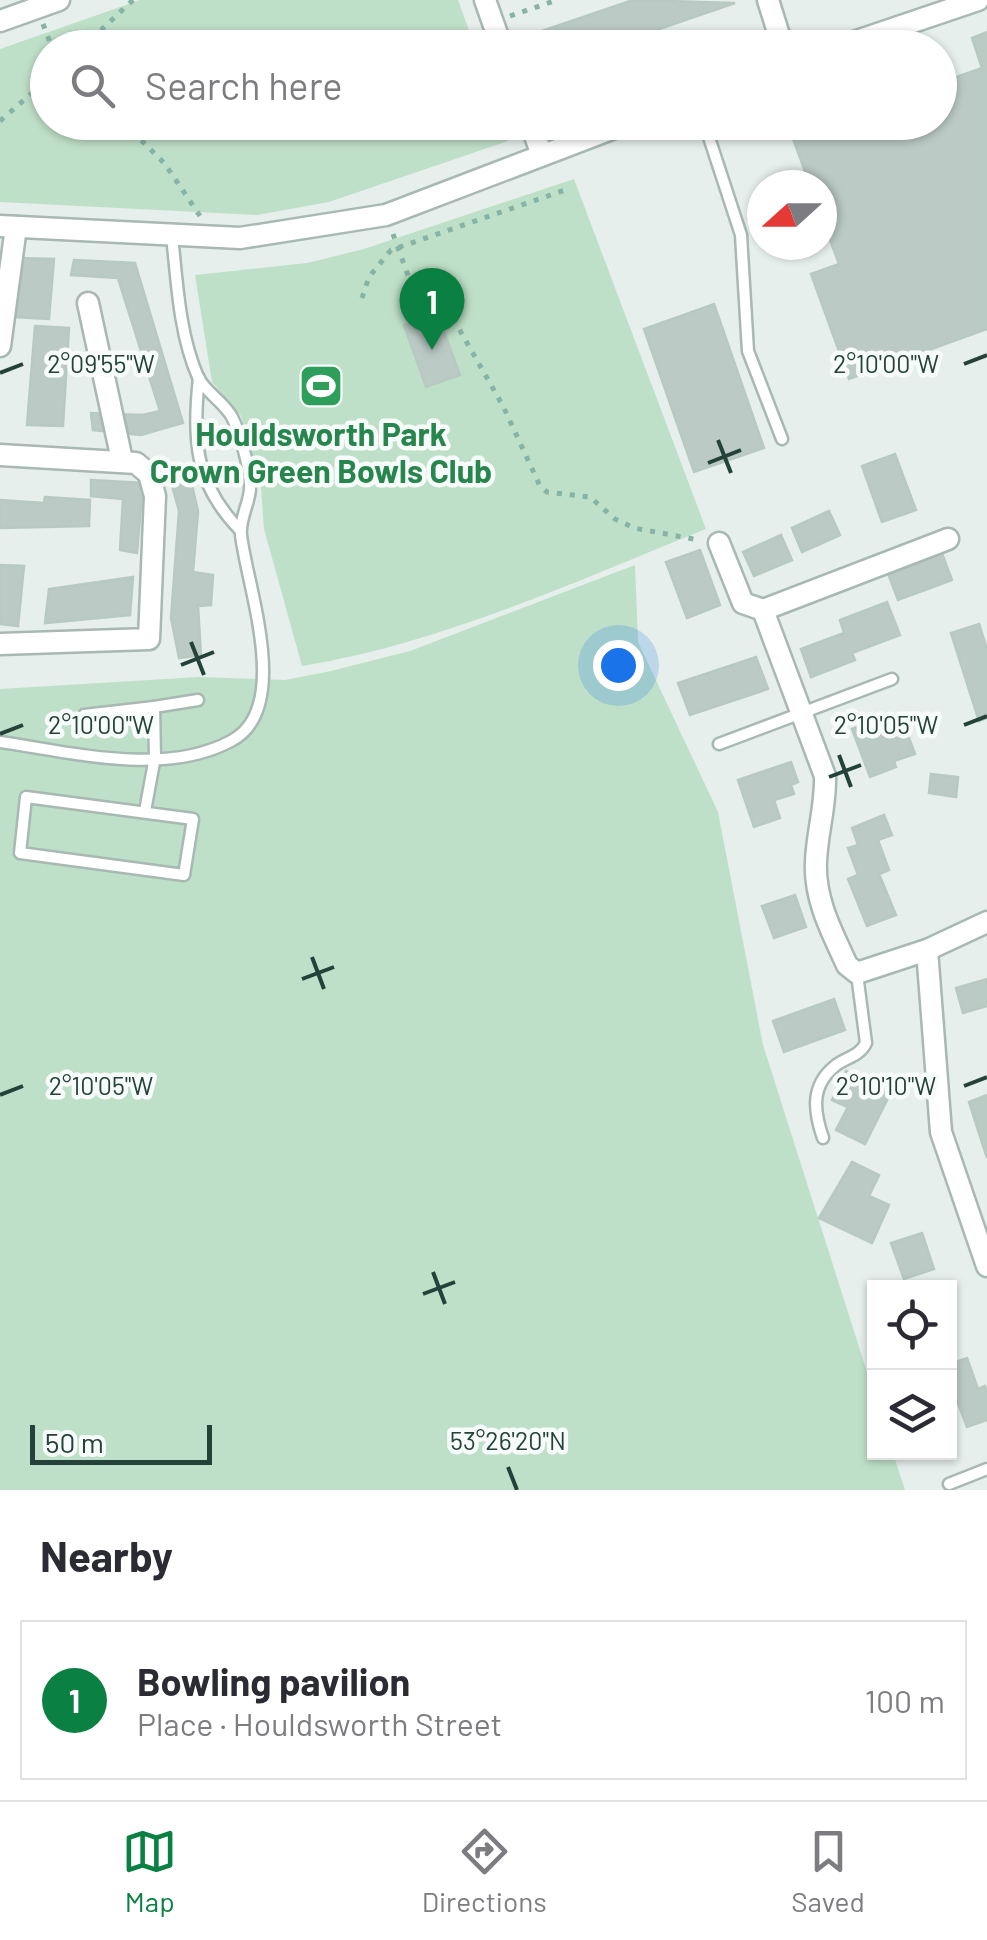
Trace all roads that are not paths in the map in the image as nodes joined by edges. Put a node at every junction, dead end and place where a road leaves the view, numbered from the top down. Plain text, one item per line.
1 (59, 0) edge
2 (485, 0) edge
3 (768, 0) edge
4 (978, 0) edge
5 (0, 21) edge
6 (496, 30) edge
7 (778, 30) edge
8 (889, 30) edge
9 (537, 140) edge
10 (582, 140) edge
11 (710, 140) edge
12 (542, 155) junction
13 (8, 226) edge
14 (172, 236) junction
15 (88, 302) dead end
16 (0, 346) edge
17 (198, 378) junction
18 (782, 438) dead end
19 (0, 455) edge
20 (122, 460) junction
21 (240, 530) junction
22 (948, 539) dead end
23 (719, 543) road end
24 (763, 610) junction
25 (0, 644) edge
26 (892, 679) dead end
27 (198, 700) dead end
28 (154, 707) junction
29 (803, 712) junction
30 (84, 715) dead end
31 (0, 742) edge
32 (719, 744) dead end
33 (155, 757) junction
34 (145, 811) junction
35 (987, 922) edge
36 (927, 950) junction
37 (857, 973) junction
38 (823, 1138) dead end
39 (987, 1266) edge
40 (987, 1469) edge
41 (950, 1484) dead end

1 - 5 street
2 - 6 street
3 - 7 street
4 - 8 street
9 - 12 street
10 - 12 street
11 - 18 lane
12 - 14 street
13 - 14 street
13 - 16 street
14 - 17 lane
15 - 20 street
17 - 21 lane
17 - 21 lane
19 - 20 street
20 - 25 street
21 - 33 lane
22 - 24 street
23 - 24 street
24 - 29 street
26 - 29 lane
27 - 28 lane
28 - 30 lane
28 - 33 lane
29 - 32 lane
29 - 37 street
31 - 33 lane
33 - 34 lane
34 - 34 lane
35 - 36 street
36 - 37 street
36 - 39 street
37 - 38 lane
40 - 41 lane

